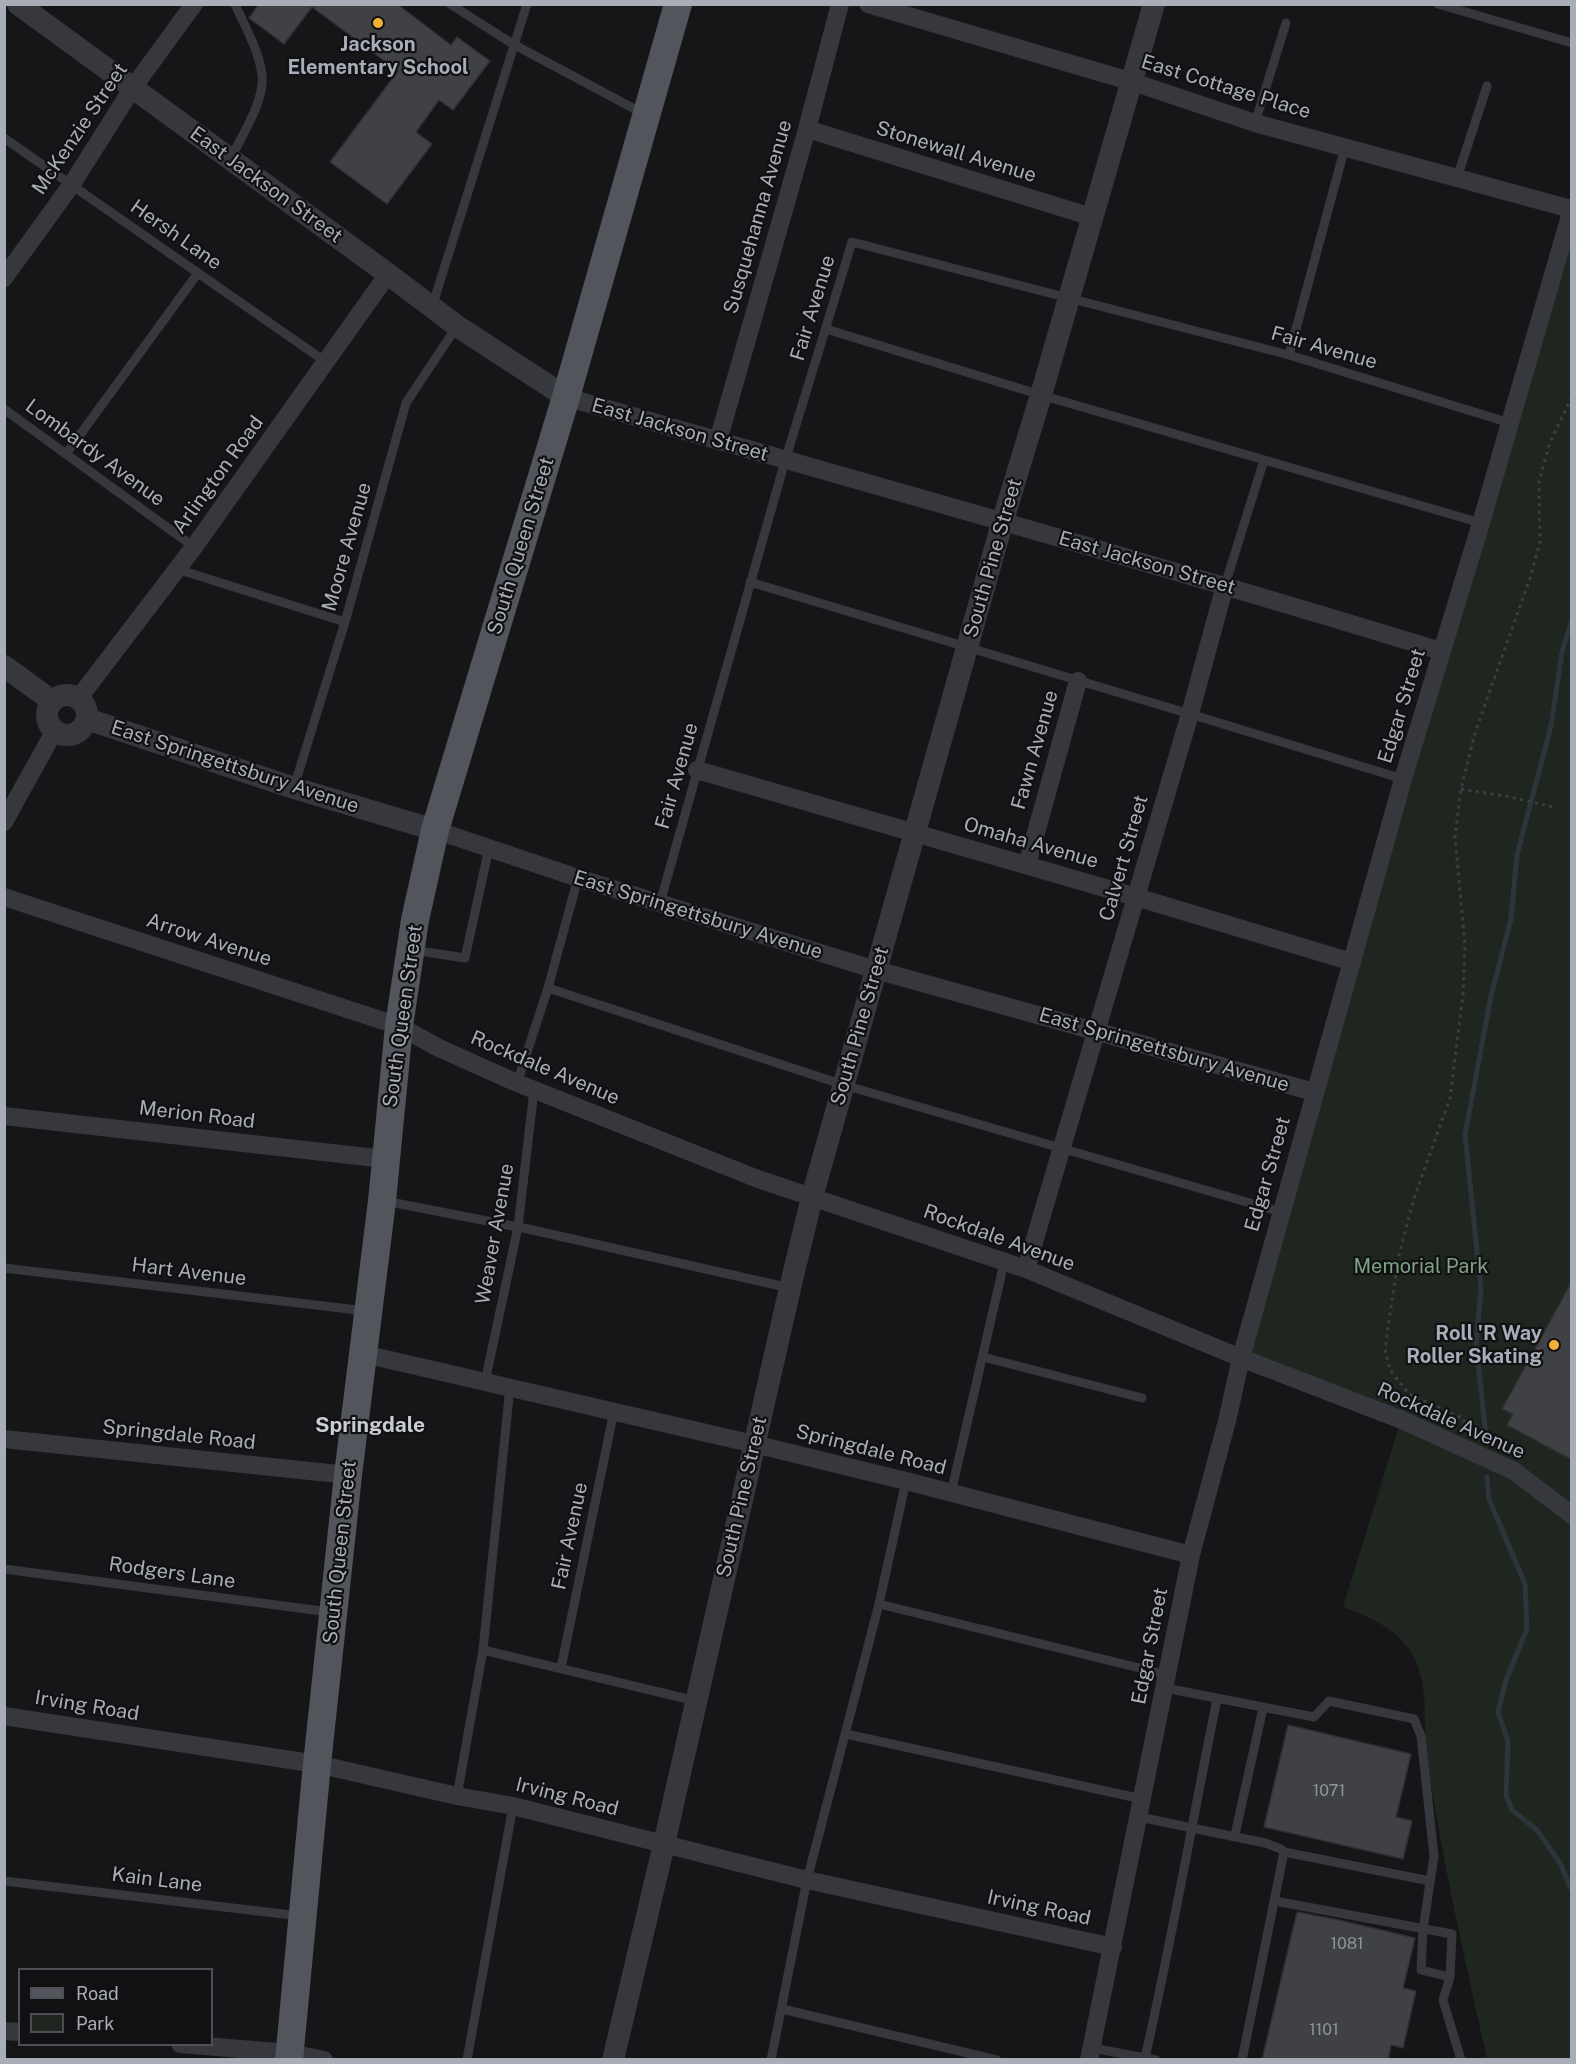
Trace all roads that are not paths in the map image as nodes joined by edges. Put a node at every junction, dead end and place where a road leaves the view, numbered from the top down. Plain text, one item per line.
1 (18, 4) edge
2 (194, 4) edge
3 (235, 4) edge
4 (450, 4) edge
5 (527, 4) edge
6 (678, 4) edge
7 (840, 4) edge
8 (868, 4) edge
9 (1154, 4) edge
10 (1438, 4) edge
11 (914, 11) edge
12 (1286, 23) dead end
13 (1572, 43) edge
14 (513, 44) junction
15 (1132, 82) junction
16 (1487, 86) dead end
17 (132, 89) junction
18 (646, 115) junction
19 (1256, 123) junction
20 (807, 129) junction
21 (4, 138) edge
22 (1345, 147) junction
23 (230, 160) junction
24 (1457, 178) junction
25 (72, 184) junction
26 (1571, 209) edge
27 (1092, 218) junction
28 (198, 273) junction
29 (388, 274) junction
30 (4, 278) edge
31 (1069, 299) junction
32 (432, 307) junction
33 (457, 326) junction
34 (826, 329) junction
35 (1289, 355) junction
36 (326, 363) junction
37 (1041, 395) junction
38 (566, 397) junction
39 (4, 409) edge
40 (1510, 423) junction
41 (718, 441) junction
42 (66, 454) junction
43 (1264, 460) junction
44 (785, 461) junction
45 (1003, 520) junction
46 (1481, 523) junction
47 (194, 546) junction
48 (177, 569) junction
49 (750, 582) junction
50 (1225, 585) junction
51 (345, 622) junction
52 (967, 648) junction
53 (1442, 651) junction
54 (4, 666) edge
55 (1078, 681) junction
56 (52, 701) junction
57 (83, 709) junction
58 (1190, 714) junction
59 (55, 730) junction
60 (697, 770) junction
61 (1403, 779) junction
62 (294, 788) junction
63 (4, 822) edge
64 (435, 830) junction
65 (915, 833) junction
66 (489, 848) junction
67 (1027, 865) junction
68 (578, 878) junction
69 (4, 897) edge
70 (1136, 897) junction
71 (660, 903) junction
72 (410, 950) junction
73 (1352, 962) junction
74 (876, 970) junction
75 (548, 988) junction
76 (399, 1026) junction
77 (1097, 1031) junction
78 (517, 1083) junction
79 (843, 1085) junction
80 (534, 1090) junction
81 (1314, 1092) junction
82 (4, 1116) edge
83 (1062, 1148) junction
84 (385, 1160) junction
85 (812, 1197) junction
86 (382, 1201) junction
87 (1281, 1212) junction
88 (518, 1227) junction
89 (1004, 1263) junction
90 (4, 1268) edge
91 (1026, 1269) junction
92 (790, 1288) junction
93 (369, 1311) junction
94 (364, 1354) junction
95 (983, 1357) junction
96 (1241, 1358) junction
97 (485, 1382) junction
98 (510, 1387) junction
99 (1142, 1398) dead end
100 (615, 1411) junction
101 (4, 1439) edge
102 (754, 1444) junction
103 (348, 1475) junction
104 (906, 1481) junction
105 (951, 1493) junction
106 (1572, 1515) edge
107 (1191, 1555) junction
108 (4, 1569) edge
109 (879, 1604) junction
110 (334, 1612) junction
111 (483, 1650) junction
112 (561, 1668) junction
113 (1166, 1682) junction
114 (1217, 1699) junction
115 (696, 1701) junction
116 (1263, 1708) junction
117 (4, 1716) edge
118 (846, 1734) junction
119 (317, 1764) junction
120 (458, 1796) junction
121 (513, 1806) junction
122 (1141, 1808) junction
123 (1191, 1828) junction
124 (1235, 1835) junction
125 (664, 1844) junction
126 (1284, 1852) junction
127 (807, 1880) junction
128 (4, 1881) edge
129 (1430, 1881) junction
130 (1275, 1901) junction
131 (304, 1916) junction
132 (1423, 1929) junction
133 (1113, 1947) junction
134 (1450, 1977) junction
135 (782, 2009) junction
136 (198, 2046) edge
137 (1091, 2054) edge
138 (290, 2056) edge
139 (1145, 2058) junction
140 (324, 2060) edge
141 (467, 2060) edge
142 (612, 2060) edge
143 (771, 2060) edge
144 (998, 2060) edge
145 (1156, 2060) edge
146 (1242, 2060) edge
147 (1461, 2060) edge

1 - 17 street, East Jackson Street
2 - 17 street, McKenzie Street
3 - 23 lane
4 - 14 lane
5 - 14 lane
6 - 18 main road, South Queen Street
7 - 20 street, Susquehanna Avenue
8 - 11 street, East Cottage Place
9 - 15 street, South Pine Street
10 - 13 lane
11 - 15 street, East Cottage Place
12 - 19 lane
14 - 18 lane
14 - 32 lane
15 - 19 street, East Cottage Place
15 - 27 street, South Pine Street
16 - 24 lane
17 - 23 street, East Jackson Street
17 - 25 street, McKenzie Street
18 - 38 main road, South Queen Street
19 - 22 street, East Cottage Place
20 - 27 street, Stonewall Avenue
20 - 41 street, Susquehanna Avenue
21 - 25 lane, Hersh Lane
22 - 24 street, East Cottage Place
22 - 35 lane
23 - 29 street, East Jackson Street
24 - 26 street, East Cottage Place
25 - 28 lane, Hersh Lane
25 - 30 street, McKenzie Street
26 - 40 street, Edgar Street
27 - 31 street, South Pine Street
28 - 36 lane, Hersh Lane
28 - 42 lane
29 - 32 street, East Jackson Street
29 - 36 street, Arlington Road
31 - 34 lane, Fair Avenue
31 - 35 lane, Fair Avenue
31 - 37 street, South Pine Street
32 - 33 street, East Jackson Street
33 - 38 street, East Jackson Street
33 - 51 lane, Moore Avenue
34 - 37 lane
34 - 44 lane, Fair Avenue
35 - 40 lane, Fair Avenue
36 - 47 street, Arlington Road
37 - 43 lane
37 - 45 street, South Pine Street
38 - 41 street, East Jackson Street
38 - 64 main road, South Queen Street
39 - 42 lane, Lombardy Avenue
40 - 46 street, Edgar Street
41 - 44 street, East Jackson Street
42 - 47 lane, Lombardy Avenue
43 - 46 lane
43 - 50 lane, Calvert Street
44 - 45 street, East Jackson Street
44 - 49 lane, Fair Avenue
45 - 50 street, East Jackson Street
45 - 52 street, South Pine Street
46 - 53 street, Edgar Street
47 - 48 street, Arlington Road
48 - 51 lane
48 - 57 street, Arlington Road
49 - 52 lane
49 - 60 lane, Fair Avenue
50 - 53 street, East Jackson Street
50 - 58 street, Calvert Street
51 - 62 lane, Moore Avenue
52 - 55 lane
52 - 65 street, South Pine Street
53 - 61 street, Edgar Street
54 - 56 street
55 - 58 lane
55 - 67 street, Fawn Avenue
56 - 57 street, East Springettsbury Avenue
56 - 59 street
57 - 59 street, East Springettsbury Avenue
57 - 62 street, East Springettsbury Avenue
58 - 61 lane
58 - 70 street, Calvert Street
59 - 63 street
60 - 65 street, Omaha Avenue
60 - 71 lane, Fair Avenue
61 - 73 street, Edgar Street
62 - 64 street, East Springettsbury Avenue
64 - 66 street, East Springettsbury Avenue
64 - 72 main road, South Queen Street
65 - 67 street, Omaha Avenue
65 - 74 street, South Pine Street
66 - 68 street, East Springettsbury Avenue
66 - 72 lane
67 - 70 street, Omaha Avenue
68 - 71 street, East Springettsbury Avenue
68 - 75 lane
69 - 76 street, Arrow Avenue
70 - 73 street, Omaha Avenue
70 - 77 street, Calvert Street
71 - 74 street, East Springettsbury Avenue
72 - 76 main road, South Queen Street
73 - 81 street, Edgar Street
74 - 77 street, East Springettsbury Avenue
74 - 79 street, South Pine Street
75 - 78 lane
75 - 79 lane
76 - 78 street, Rockdale Avenue
76 - 84 main road, South Queen Street
77 - 81 street, East Springettsbury Avenue
77 - 83 street, Calvert Street
78 - 80 street, Rockdale Avenue
79 - 83 lane
79 - 85 street, South Pine Street
80 - 85 street, Rockdale Avenue
80 - 88 lane, Weaver Avenue
81 - 87 street, Edgar Street
82 - 84 street, Merion Road
83 - 87 lane
83 - 91 street, Calvert Street
84 - 86 main road, South Queen Street
85 - 89 street, Rockdale Avenue
85 - 92 street, South Pine Street
86 - 88 lane
86 - 93 main road, South Queen Street
87 - 96 street, Edgar Street
88 - 92 lane
88 - 97 lane, Weaver Avenue
89 - 91 street, Rockdale Avenue
89 - 95 lane
90 - 93 lane, Hart Avenue
91 - 96 street, Rockdale Avenue
92 - 102 street, South Pine Street
93 - 94 main road, South Queen Street
94 - 97 street, Springdale Road
94 - 103 main road, South Queen Street
95 - 99 lane
95 - 105 lane
96 - 106 street, Rockdale Avenue
96 - 107 street, Edgar Street
97 - 98 street, Springdale Road
98 - 100 street, Springdale Road
98 - 111 lane
100 - 102 street, Springdale Road
100 - 112 lane, Fair Avenue
101 - 103 street, Springdale Road
102 - 104 street, Springdale Road
102 - 115 street, South Pine Street
103 - 110 main road, South Queen Street
104 - 105 street, Springdale Road
104 - 109 lane
105 - 107 street, Springdale Road
107 - 113 street, Edgar Street
108 - 110 lane, Rodgers Lane
109 - 113 lane
109 - 118 lane
110 - 119 main road, South Queen Street
111 - 112 lane
111 - 120 lane
112 - 115 lane
113 - 114 lane
113 - 122 street, Edgar Street
114 - 116 lane
114 - 123 lane
115 - 125 street, South Pine Street
116 - 124 lane
116 - 129 lane
117 - 119 street, Irving Road
118 - 122 lane
118 - 127 lane
119 - 120 street, Irving Road
119 - 131 main road, South Queen Street
120 - 121 street, Irving Road
121 - 125 street, Irving Road
121 - 141 lane
122 - 123 lane
122 - 133 street, Edgar Street
123 - 124 lane
123 - 139 lane
124 - 126 lane
125 - 127 street, Irving Road
125 - 142 street, South Pine Street
126 - 129 lane
126 - 130 lane
127 - 133 street, Irving Road
127 - 135 lane
128 - 131 lane, Kain Lane
129 - 132 lane
130 - 132 lane
130 - 146 lane
131 - 138 main road, South Queen Street
132 - 134 lane
132 - 134 lane
133 - 137 street, Edgar Street
134 - 147 lane
135 - 143 lane
135 - 144 lane
136 - 138 street
137 - 139 lane
138 - 140 street
139 - 145 lane

